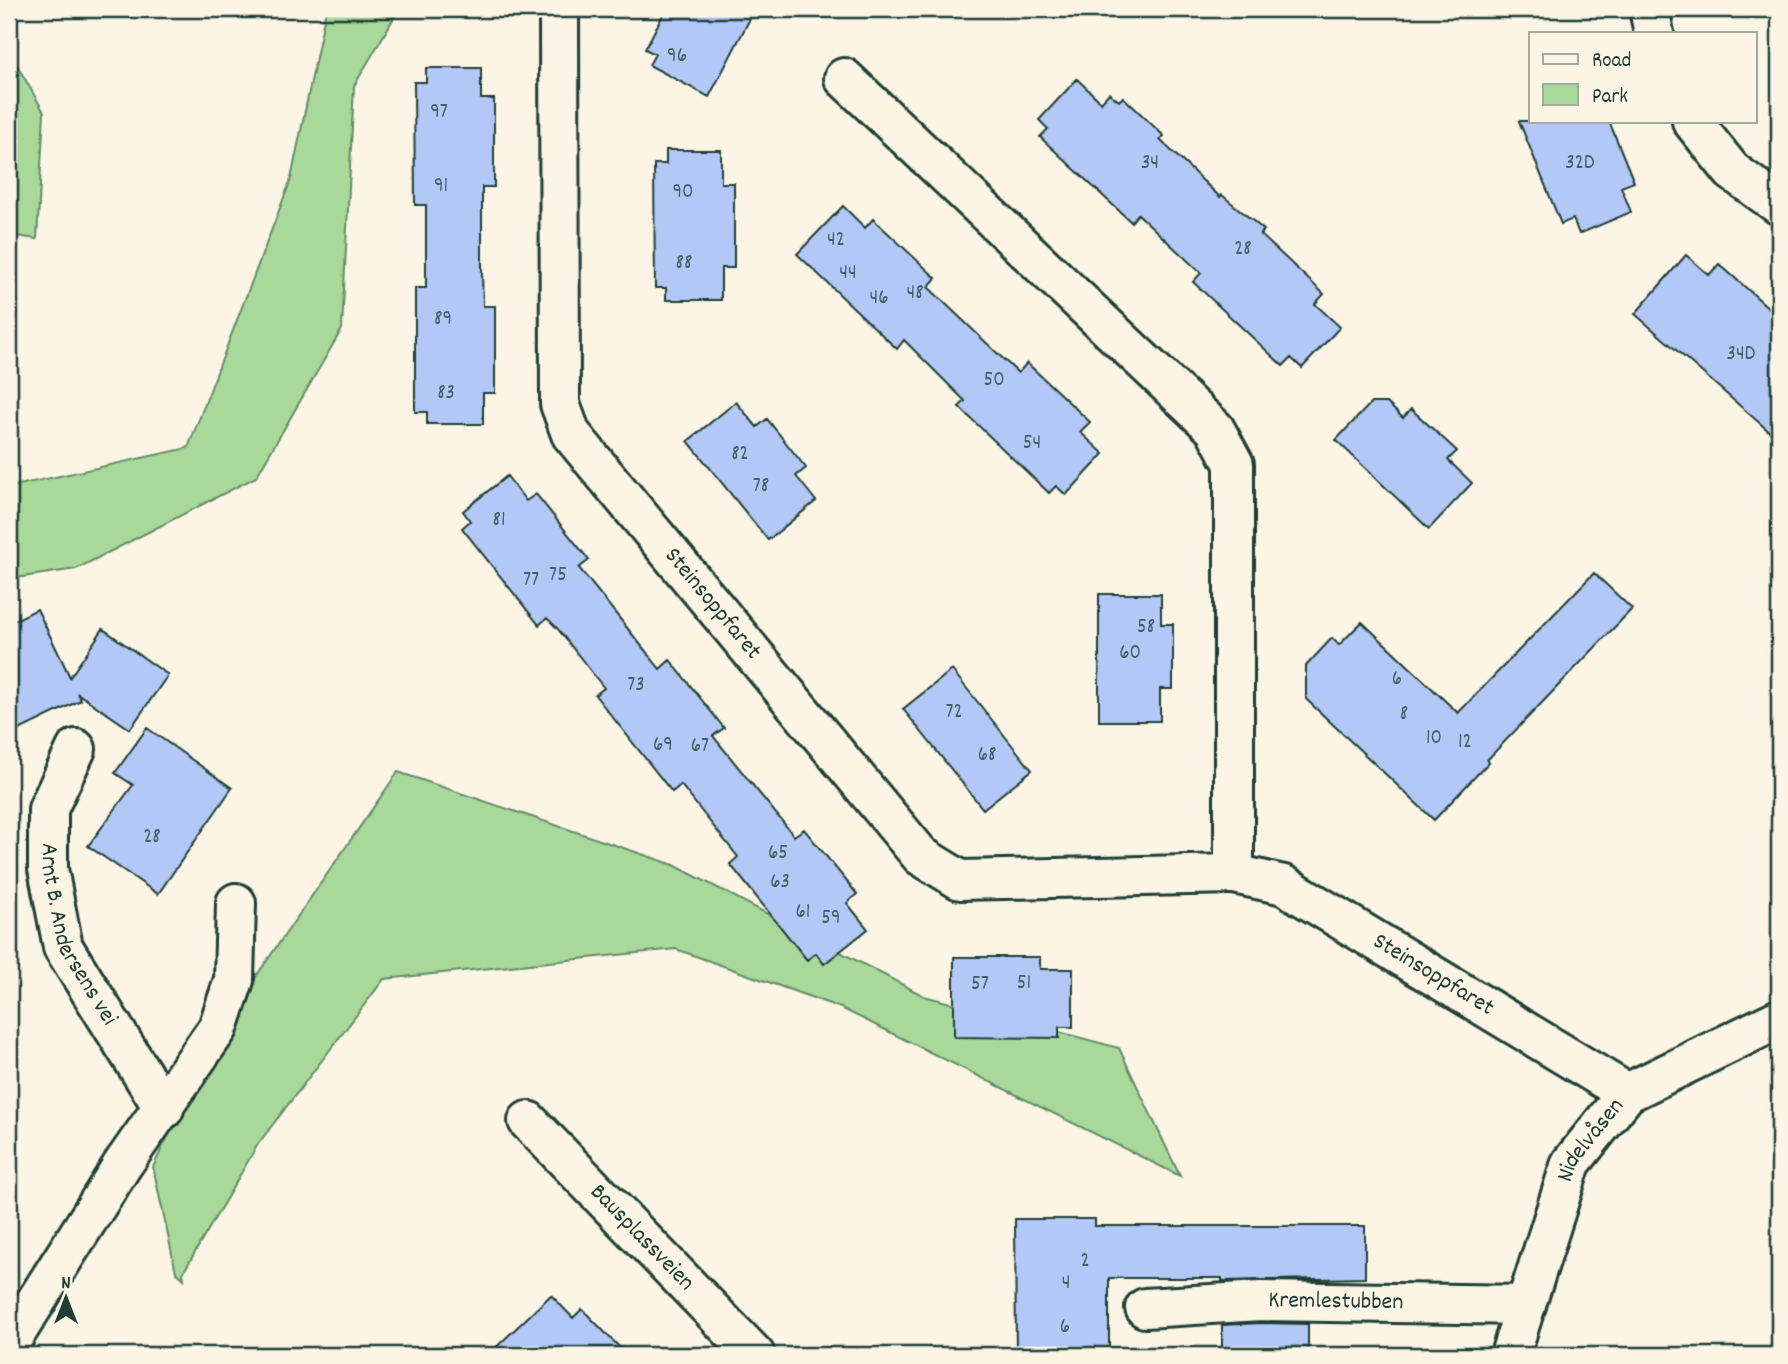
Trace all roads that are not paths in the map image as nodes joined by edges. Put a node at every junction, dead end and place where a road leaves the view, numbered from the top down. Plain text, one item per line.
1 (559, 9) edge
2 (1649, 9) edge
3 (1654, 32) edge
4 (844, 78) dead end
5 (1693, 122) edge
6 (1779, 205) edge
7 (76, 748) dead end
8 (1234, 874) junction
9 (236, 903) dead end
10 (1779, 1019) edge
11 (1627, 1093) junction
12 (164, 1109) junction
13 (528, 1121) dead end
14 (1526, 1305) junction
15 (1145, 1308) dead end
16 (9, 1344) edge
17 (755, 1355) edge
18 (1510, 1355) edge

1 - 8 street, Steinsoppfaret
2 - 3 street
4 - 8 street
5 - 6 street
7 - 12 street, Arnt B. Andersens vei
8 - 11 street, Steinsoppfaret
9 - 12 street
10 - 11 street, Nidelvåsen
11 - 14 street, Nidelvåsen
12 - 16 street
13 - 17 street, Bausplassveien
14 - 15 street, Kremlestubben
14 - 18 street, Nidelvåsen

